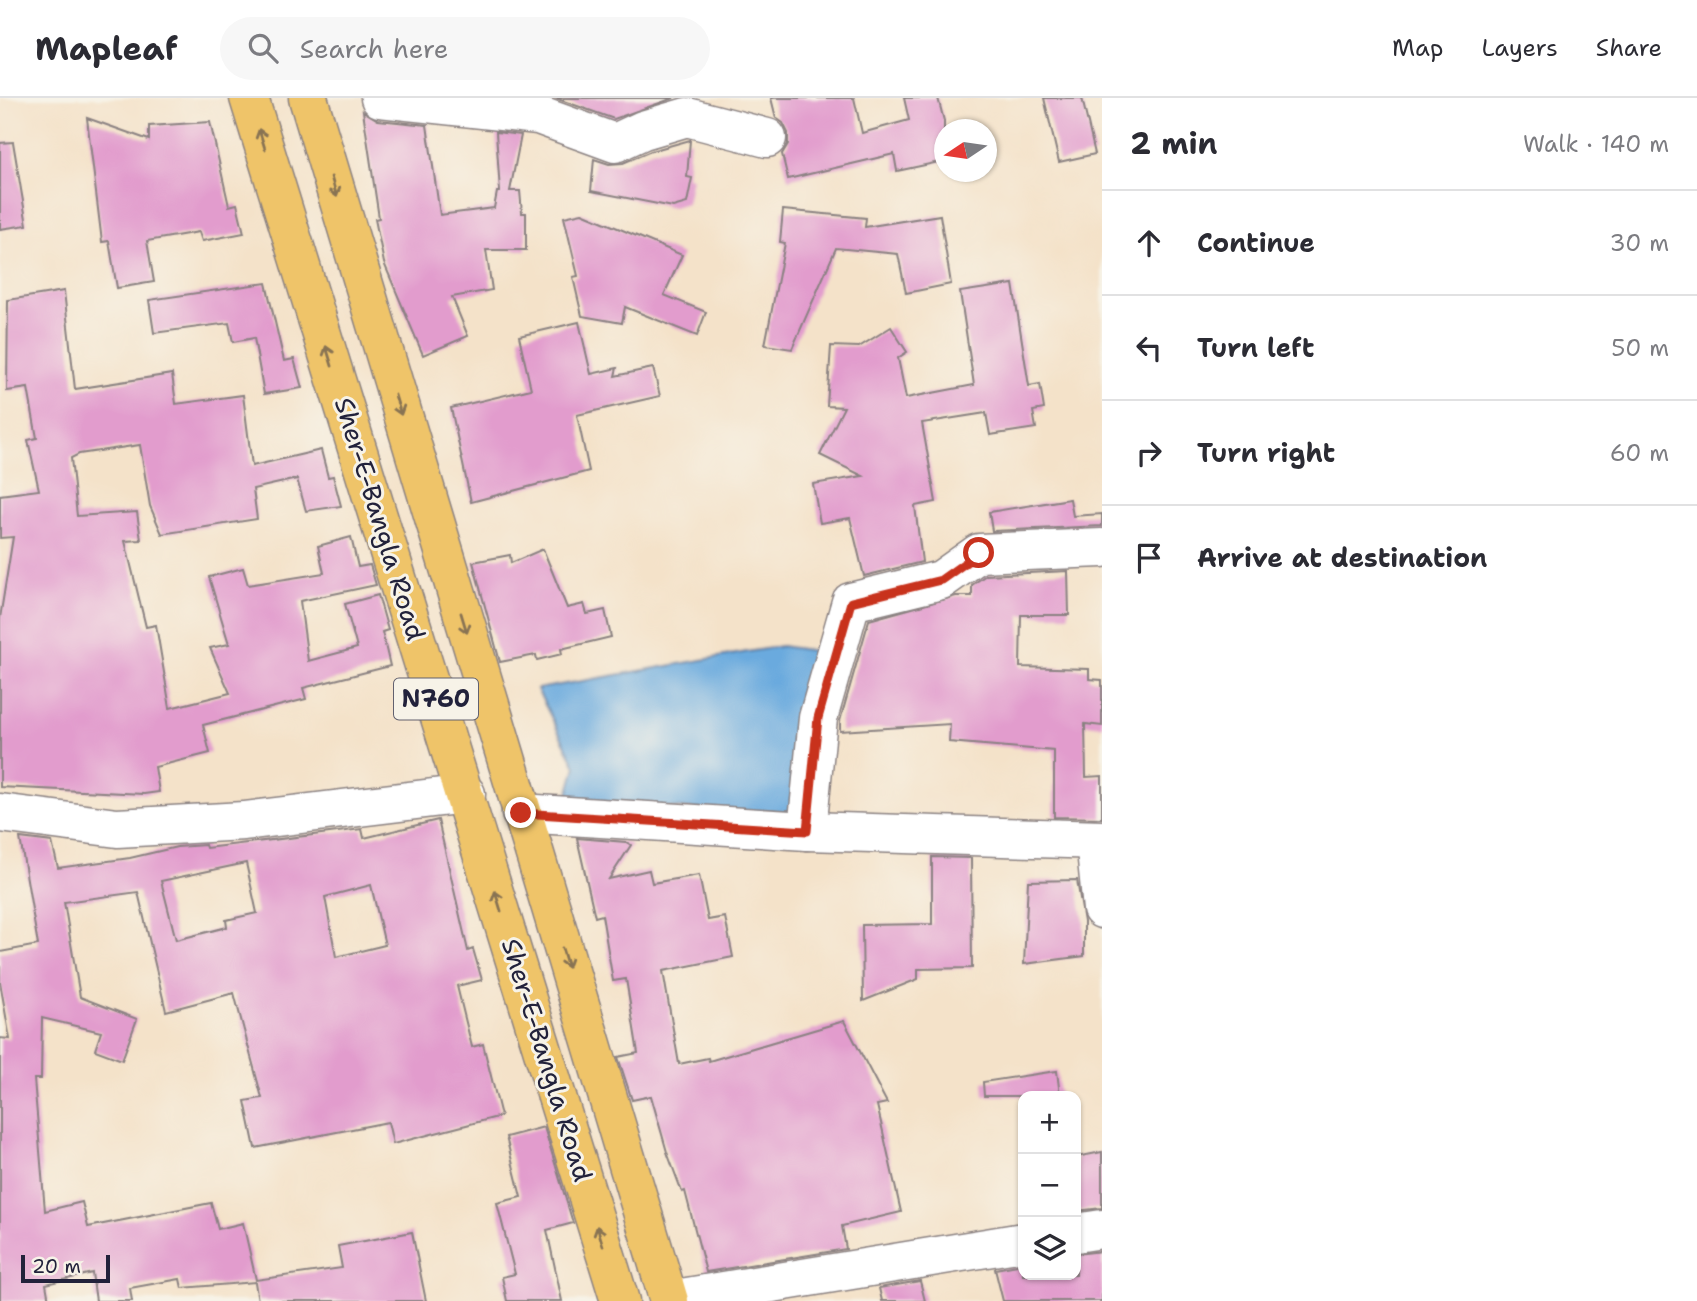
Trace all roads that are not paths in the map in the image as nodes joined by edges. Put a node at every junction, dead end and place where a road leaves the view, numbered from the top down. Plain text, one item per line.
1 (249, 98) edge
2 (308, 98) edge
3 (380, 98) edge
4 (767, 138) dead end
5 (1102, 548) edge
6 (466, 794) junction
7 (0, 813) edge
8 (521, 813) junction
9 (807, 831) junction
10 (1098, 840) edge
11 (1102, 909) edge
12 (1102, 1229) edge
13 (1081, 1232) edge
14 (1018, 1243) edge
15 (620, 1301) edge
16 (669, 1301) edge

6 -> 1 highway, Sher-E-Bangla Road / N760
2 -> 8 highway, Sher-E-Bangla Road / N760
3 - 4 street
5 - 9 street
6 - 7 street
15 -> 6 highway, Sher-E-Bangla Road / N760
8 - 9 street
8 -> 16 highway, Sher-E-Bangla Road / N760
9 - 10 street
10 - 11 street
12 - 13 street
14 - 16 street

